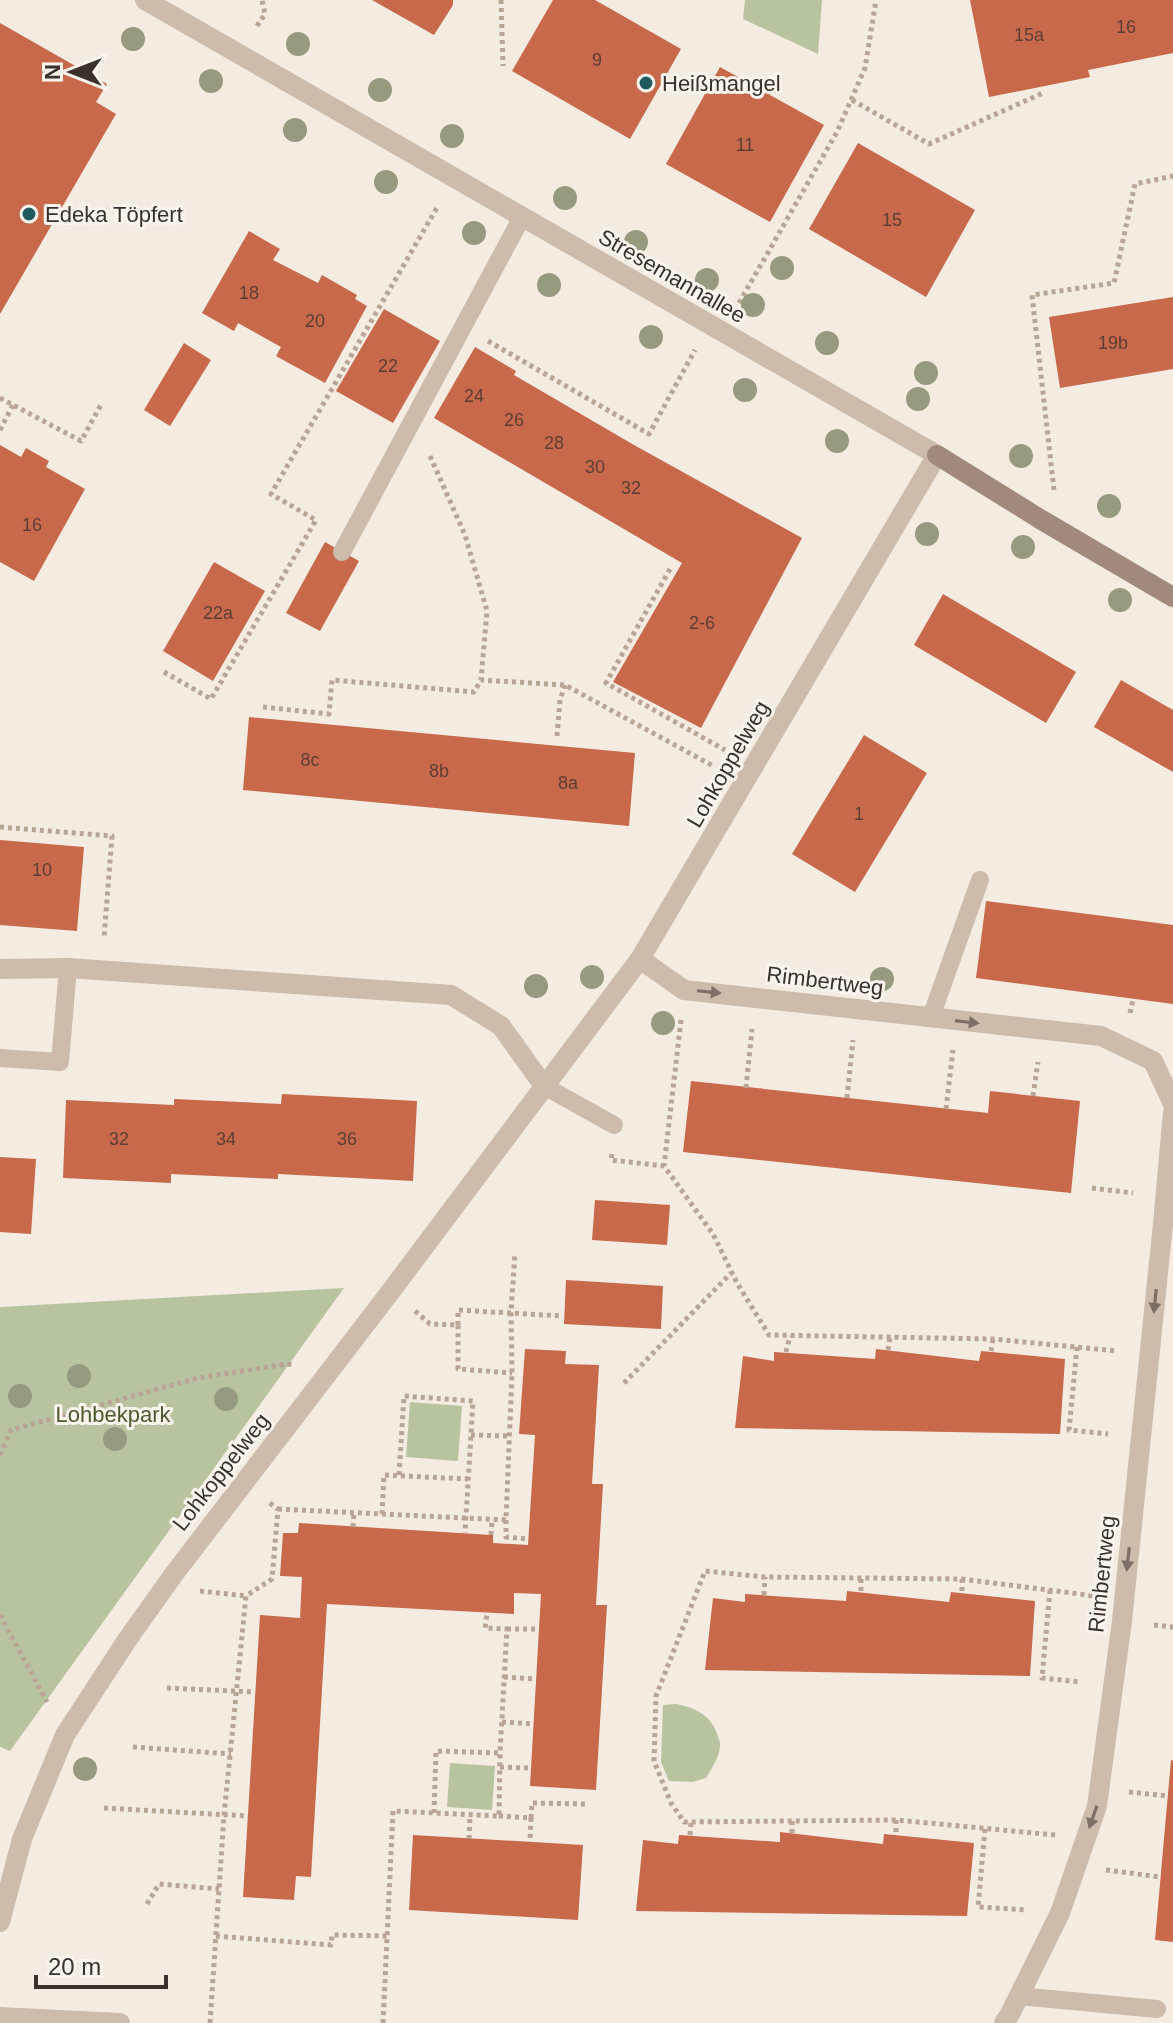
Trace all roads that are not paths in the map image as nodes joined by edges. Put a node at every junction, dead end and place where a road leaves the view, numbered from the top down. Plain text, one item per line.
1 (145, 0) edge
2 (522, 217) junction
3 (937, 455) junction
4 (342, 552) dead end
5 (1173, 597) edge
6 (980, 880) dead end
7 (640, 959) junction
8 (68, 968) junction
9 (0, 969) edge
10 (931, 1017) junction
11 (0, 1058) edge
12 (544, 1086) junction
13 (1173, 1104) edge
14 (1173, 1112) edge
15 (614, 1125) dead end
16 (1171, 1158) edge
17 (0, 1922) edge
18 (1019, 1996) junction
19 (1157, 2009) dead end
20 (0, 2017) edge
21 (120, 2023) edge
22 (1004, 2023) edge

1 - 2 street, Stresemannallee
2 - 3 street, Stresemannallee
2 - 4 lane
3 - 5 street, Stresemannallee
3 - 7 street, Lohkoppelweg
6 - 10 lane
7 -> 10 street, Rimbertweg
7 - 12 street, Lohkoppelweg
8 - 9 street
8 - 11 lane
8 - 12 street
10 -> 13 street, Rimbertweg
12 - 15 lane
12 - 17 street, Lohkoppelweg
14 - 16 street, Rimbertweg
16 -> 18 street, Rimbertweg
18 - 19 lane
18 - 22 street, Rimbertweg
20 - 21 street

